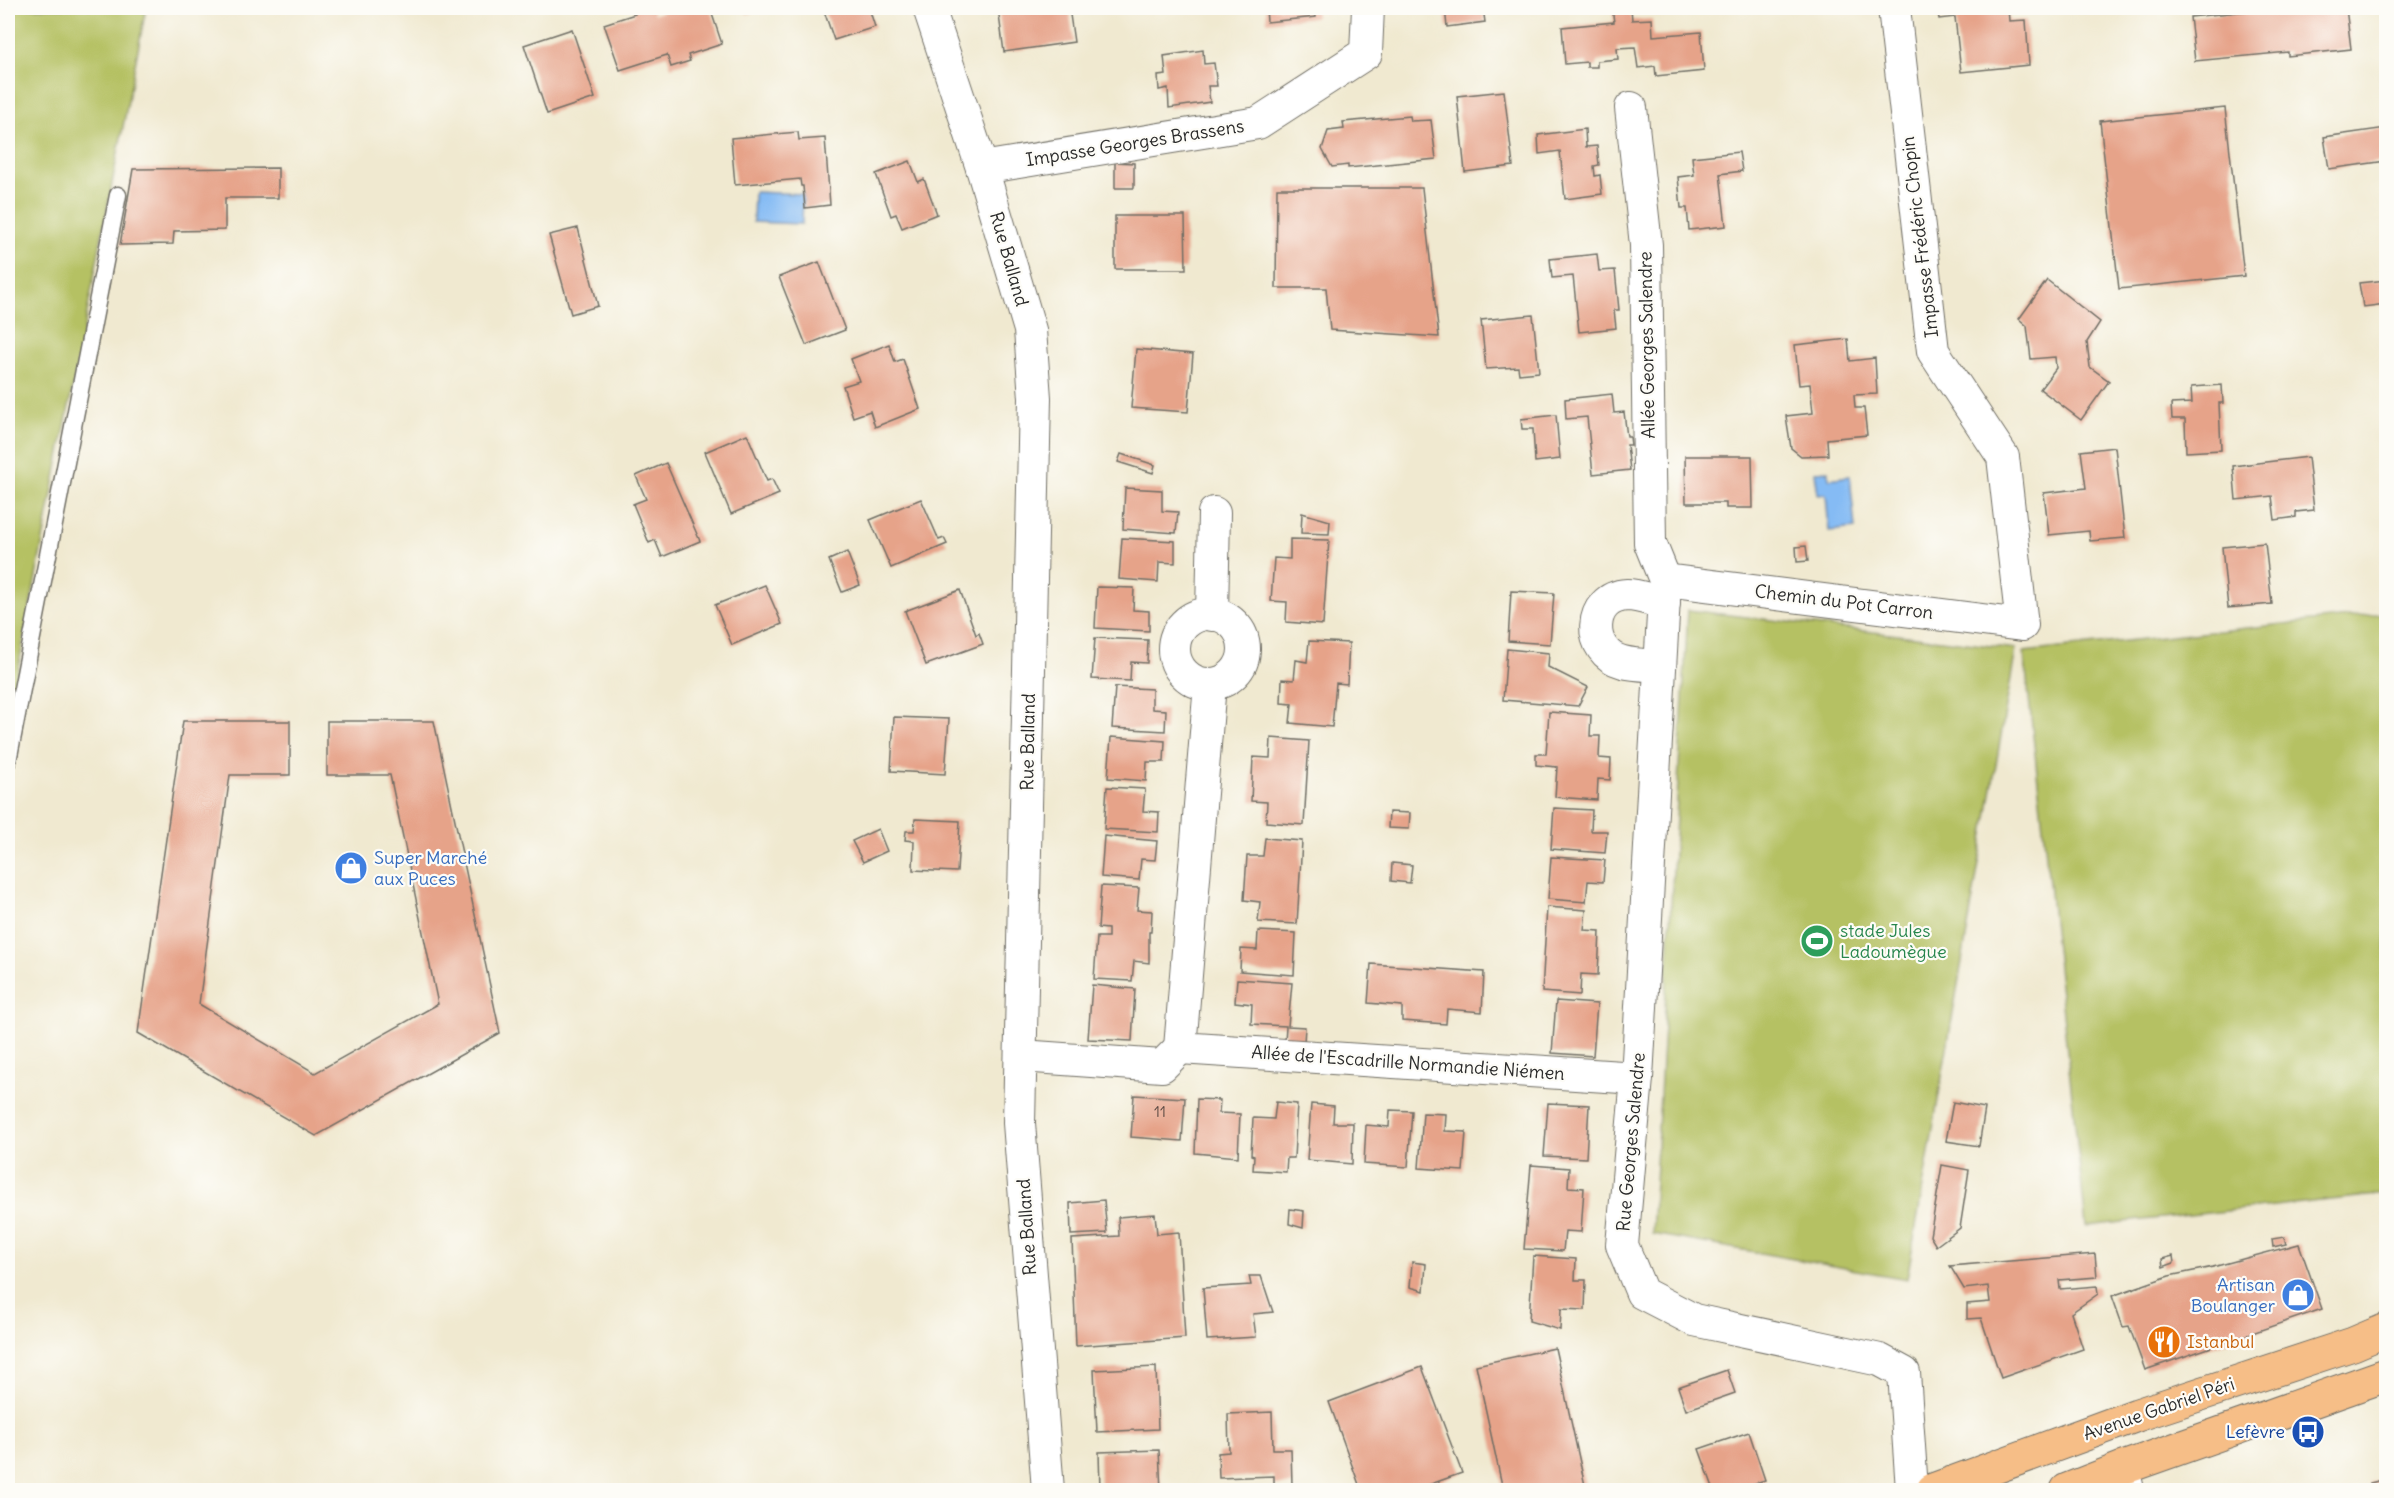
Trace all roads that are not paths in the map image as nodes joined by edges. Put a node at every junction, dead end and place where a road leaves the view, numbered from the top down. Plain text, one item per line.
1 (929, 8) edge
2 (1368, 8) edge
3 (1894, 8) edge
4 (1631, 108) dead end
5 (982, 168) junction
6 (118, 195) dead end
7 (1214, 513) dead end
8 (1665, 592) junction
9 (1212, 615) junction
10 (2022, 625) joint
11 (1660, 666) junction
12 (1210, 684) junction
13 (8, 761) edge
14 (1180, 1048) junction
15 (1021, 1056) junction
16 (1637, 1078) junction
17 (2386, 1330) edge
18 (2386, 1375) edge
19 (2126, 1479) edge
20 (1048, 1491) edge
21 (1912, 1491) edge
22 (1933, 1491) edge
23 (2067, 1491) edge

1 - 5 street, Rue Balland
2 - 5 street, Impasse Georges Brassens
3 - 10 street, Impasse Frédéric Chopin
4 - 8 street, Allée Georges Salendre
5 - 15 street, Rue Balland
6 - 13 lane
7 - 9 street
8 - 10 street, Chemin du Pot Carron
8 - 11 street, Rue Georges Salendre
8 - 11 street
9 - 12 street
9 - 12 street
11 - 16 street, Rue Georges Salendre
12 - 14 street
14 - 15 street
14 - 16 street, Allée de l'Escadrille Normandie Niémen
15 - 20 street, Rue Balland
16 - 21 street, Rue Georges Salendre
17 - 22 main road, Avenue Gabriel Péri
18 - 19 main road
19 - 23 main road

